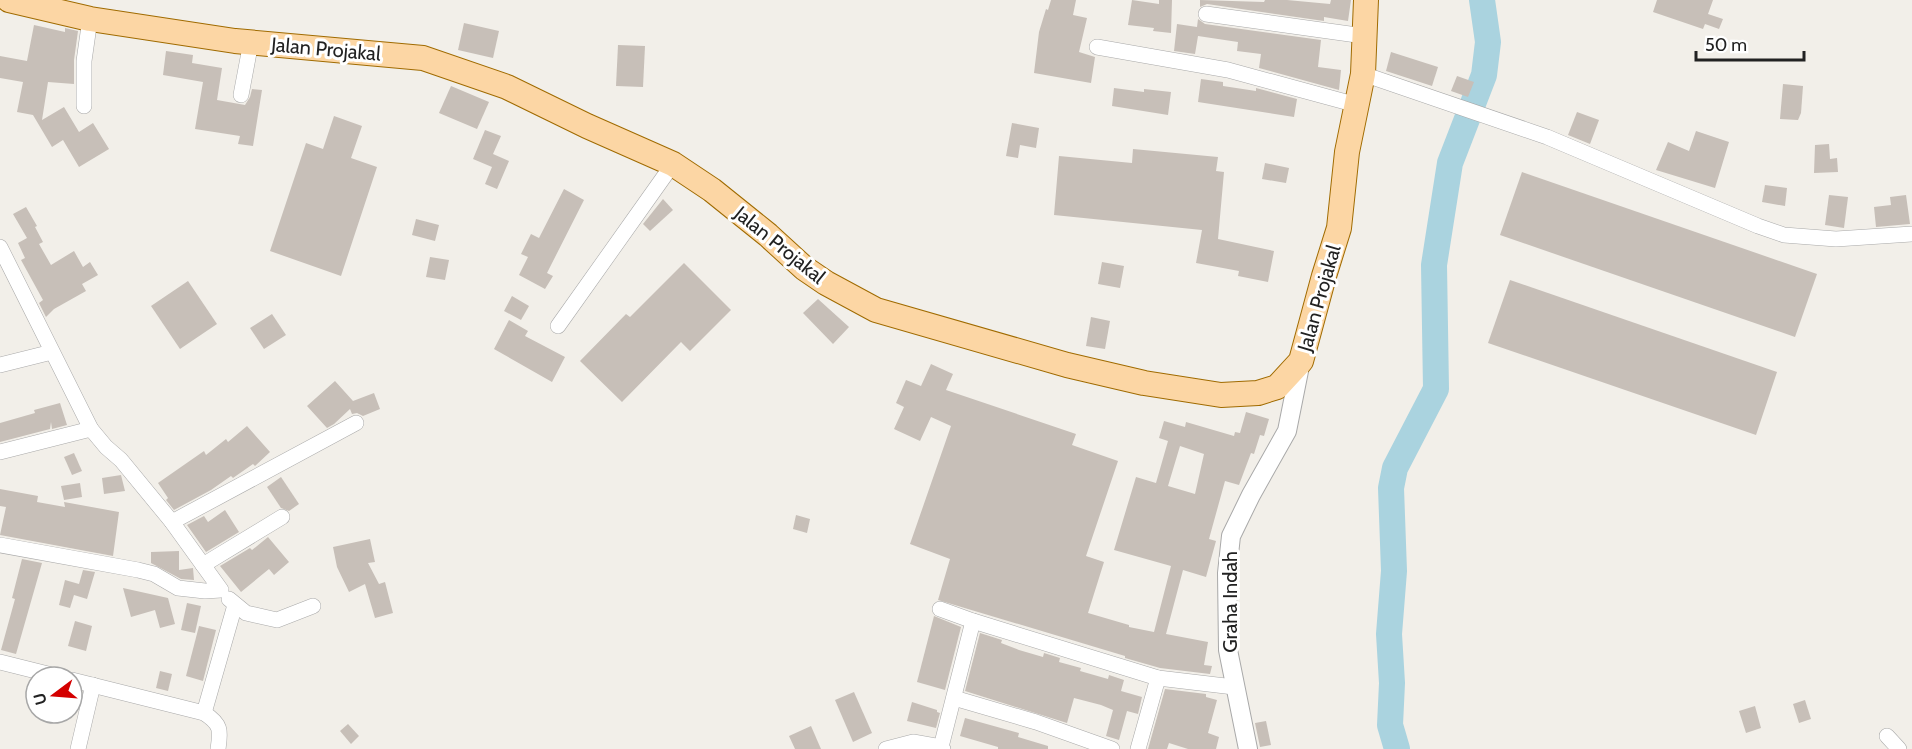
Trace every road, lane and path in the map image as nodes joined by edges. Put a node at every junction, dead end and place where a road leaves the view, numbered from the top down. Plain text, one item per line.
1 (9, 0) edge
2 (1366, 0) edge
3 (1206, 14) dead end
4 (90, 19) junction
5 (1364, 36) junction
6 (251, 42) junction
7 (1097, 47) dead end
8 (1363, 74) junction
9 (241, 95) dead end
10 (1357, 105) junction
11 (84, 106) dead end
12 (672, 164) junction
13 (1912, 234) edge
14 (0, 247) edge
15 (558, 326) dead end
16 (52, 352) junction
17 (1301, 361) junction
18 (0, 365) edge
19 (356, 423) dead end
20 (91, 429) junction
21 (0, 452) edge
22 (282, 518) dead end
23 (172, 522) junction
24 (0, 545) edge
25 (203, 565) junction
26 (221, 590) junction
27 (236, 605) junction
28 (313, 606) dead end
29 (940, 609) dead end
30 (973, 621) junction
31 (0, 662) edge
32 (24, 668) edge
33 (1158, 678) junction
34 (84, 683) edge
35 (93, 685) junction
36 (1234, 687) junction
37 (954, 698) junction
38 (204, 713) junction
39 (1887, 736) dead end
40 (942, 748) edge
41 (78, 749) edge
42 (218, 749) edge
43 (886, 749) edge
44 (1112, 749) edge
45 (1138, 749) edge
46 (1248, 749) edge
47 (1899, 749) edge

1 - 4 main road, Jalan Projakal
2 - 5 main road, Jalan Projakal
3 - 5 street
4 - 6 main road, Jalan Projakal
4 - 11 street
5 - 8 main road, Jalan Projakal
6 - 9 street
6 - 12 main road, Jalan Projakal
7 - 10 street
8 - 10 main road, Jalan Projakal
8 - 13 street
10 - 17 main road, Jalan Projakal
12 - 15 street
12 - 17 main road, Jalan Projakal
14 - 16 street
16 - 18 street
16 - 20 street
17 - 36 street, Graha Indah
19 - 23 street
20 - 21 street
20 - 23 street
22 - 25 street
23 - 25 street
24 - 26 street
25 - 26 street
26 - 27 street
27 - 28 street
27 - 38 street
29 - 30 street
30 - 33 street
30 - 37 street
31 - 32 street
33 - 36 street
33 - 45 street
34 - 35 street
35 - 38 street
35 - 41 street
36 - 46 street, Graha Indah
37 - 40 street
37 - 44 street
38 - 42 street
39 - 47 street
40 - 43 street

